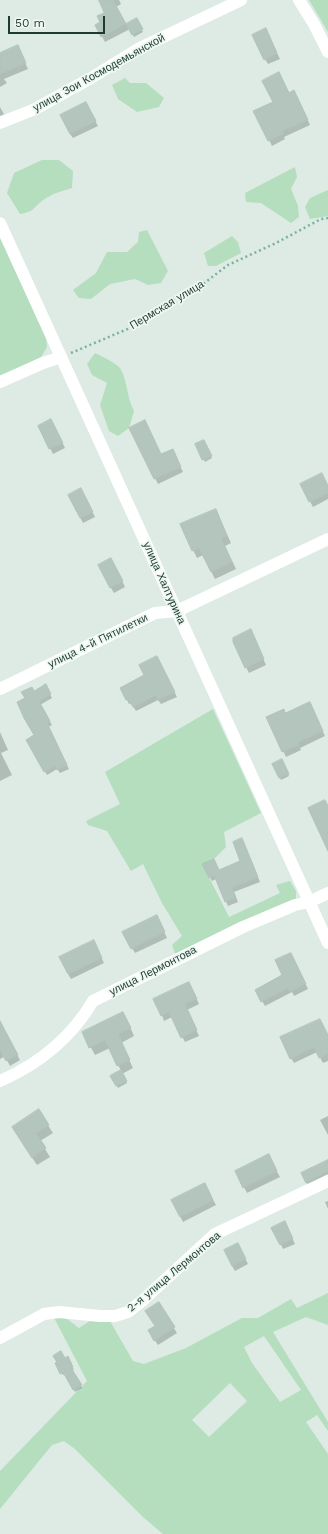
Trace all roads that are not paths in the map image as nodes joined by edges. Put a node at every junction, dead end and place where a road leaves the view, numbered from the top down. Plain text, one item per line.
1 (241, 0) edge
2 (299, 0) edge
3 (328, 52) edge
4 (0, 123) edge
5 (0, 222) edge
6 (61, 357) junction
7 (0, 382) edge
8 (328, 539) edge
9 (177, 611) junction
10 (0, 689) edge
11 (328, 893) edge
12 (309, 902) junction
13 (328, 943) edge
14 (0, 1081) edge
15 (328, 1181) edge
16 (0, 1338) edge

1 - 4 street, улица Зои Космодемьянской
2 - 3 street
5 - 6 street, улица Халтурина
6 - 7 street
6 - 9 street, улица Халтурина
8 - 9 street, улица 4-й Пятилетки
9 - 10 street, улица 4-й Пятилетки
9 - 12 street, улица Халтурина
11 - 12 street, улица Лермонтова
12 - 13 street, улица Халтурина
12 - 14 street, улица Лермонтова
15 - 16 street, 2-я улица Лермонтова

